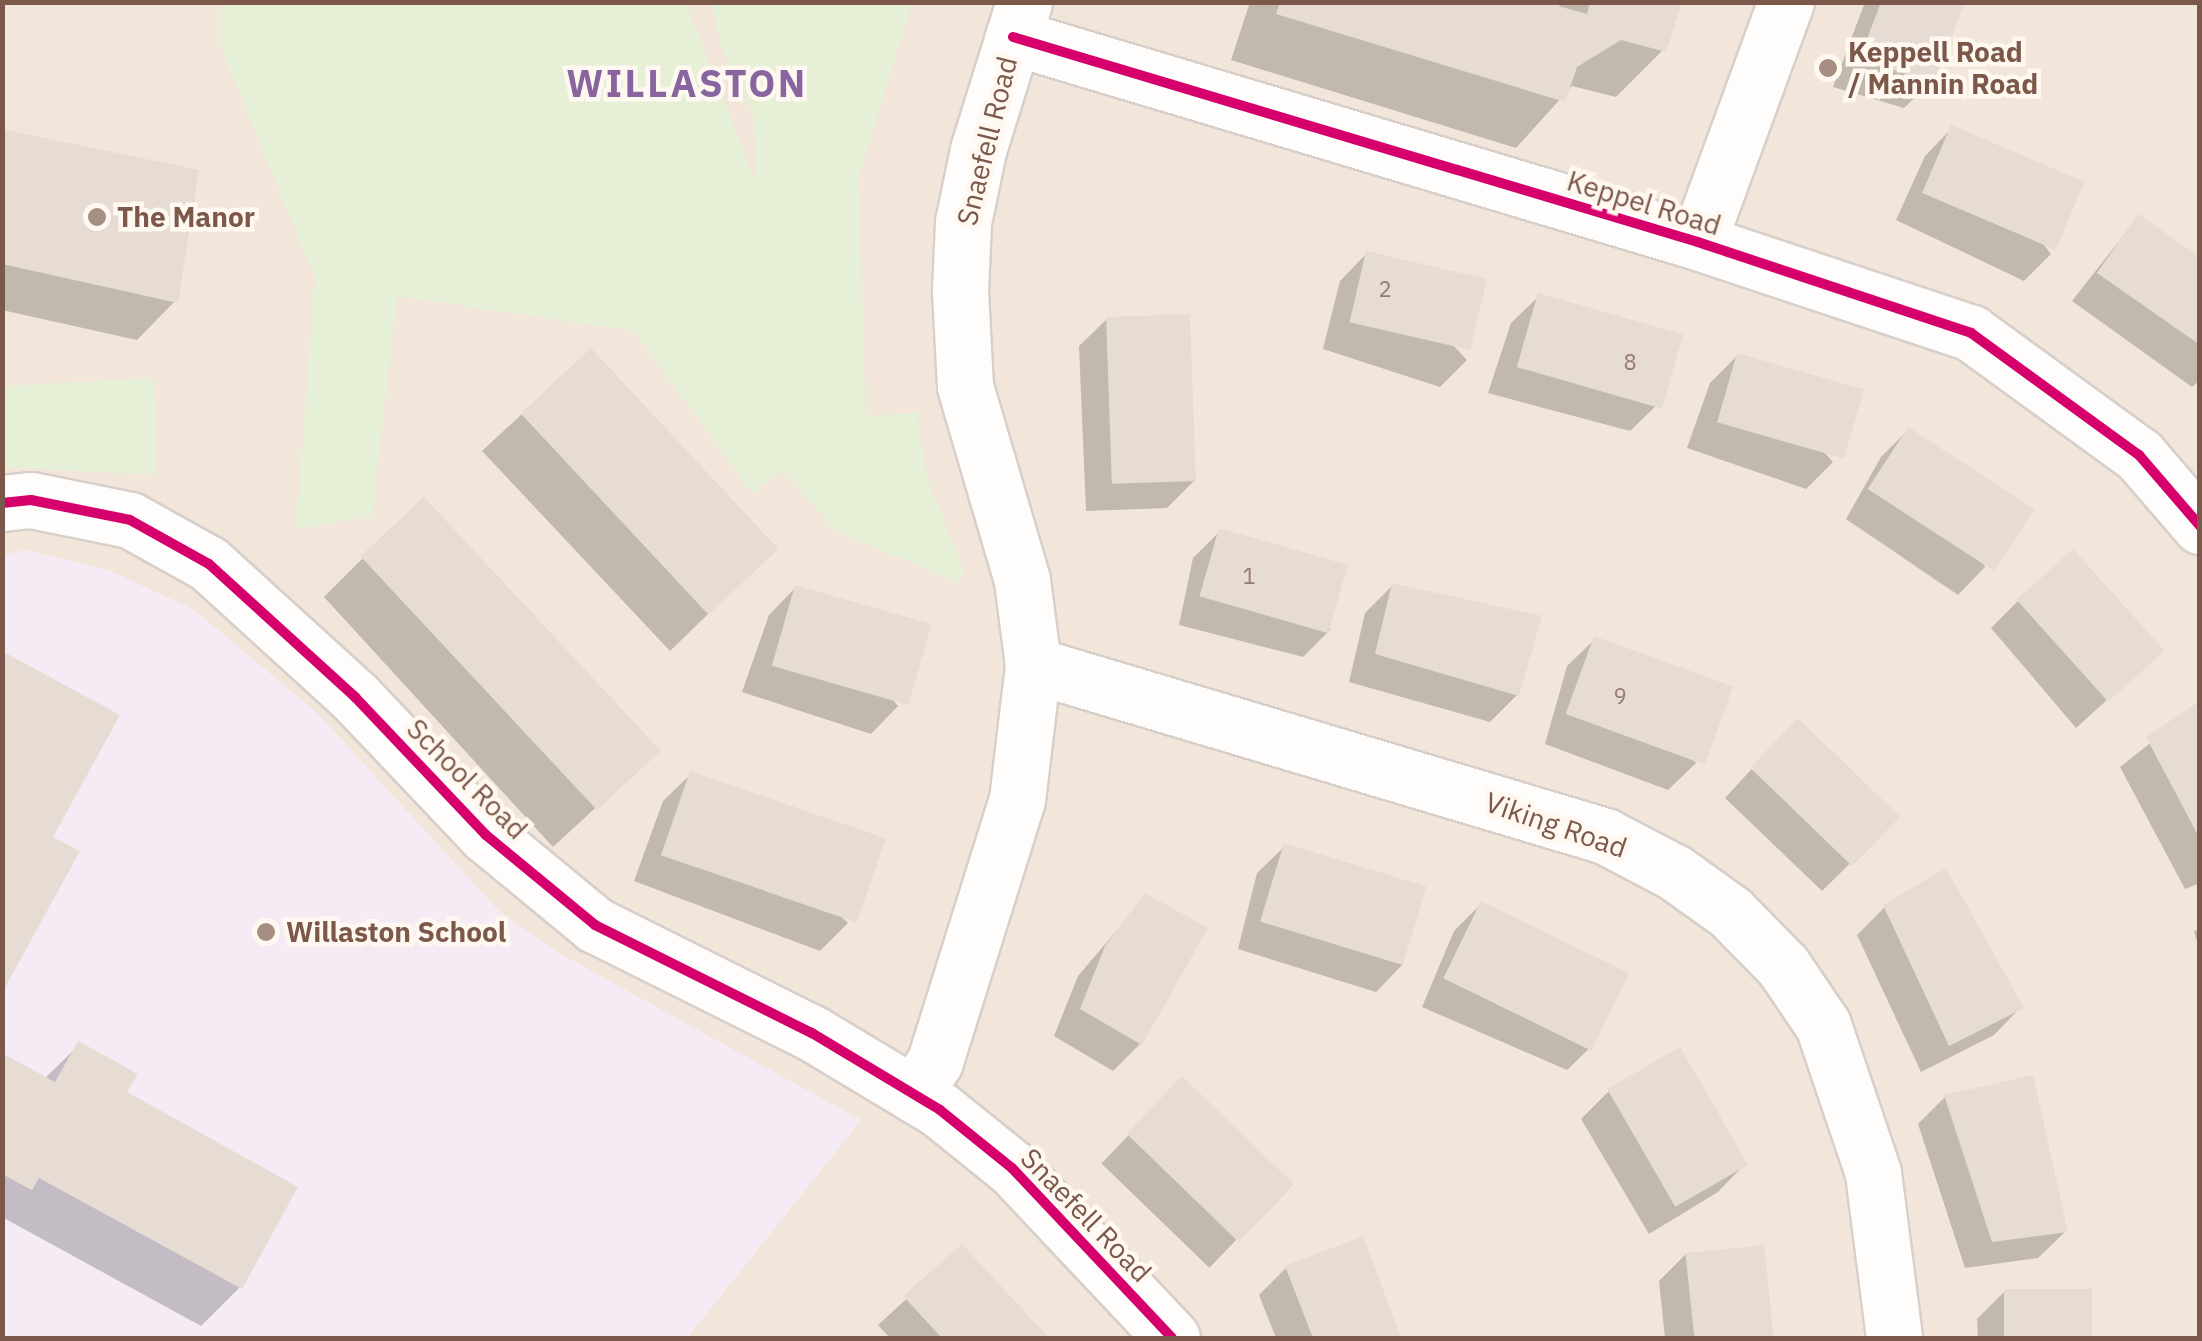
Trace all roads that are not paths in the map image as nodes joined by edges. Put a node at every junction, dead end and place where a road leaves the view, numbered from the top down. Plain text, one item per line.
1 (1786, 2) edge
2 (1019, 20) edge
3 (1698, 242) junction
4 (2, 502) edge
5 (2200, 526) edge
6 (1033, 666) junction
7 (913, 1094) junction
8 (1172, 1338) edge
9 (1894, 1338) edge

1 - 3 street
2 - 3 street, Keppel Road
2 - 6 street, Snaefell Road
3 - 5 street, Keppel Road
4 - 7 street, School Road
6 - 7 street, Snaefell Road
6 - 9 street, Viking Road
7 - 8 street, Snaefell Road

